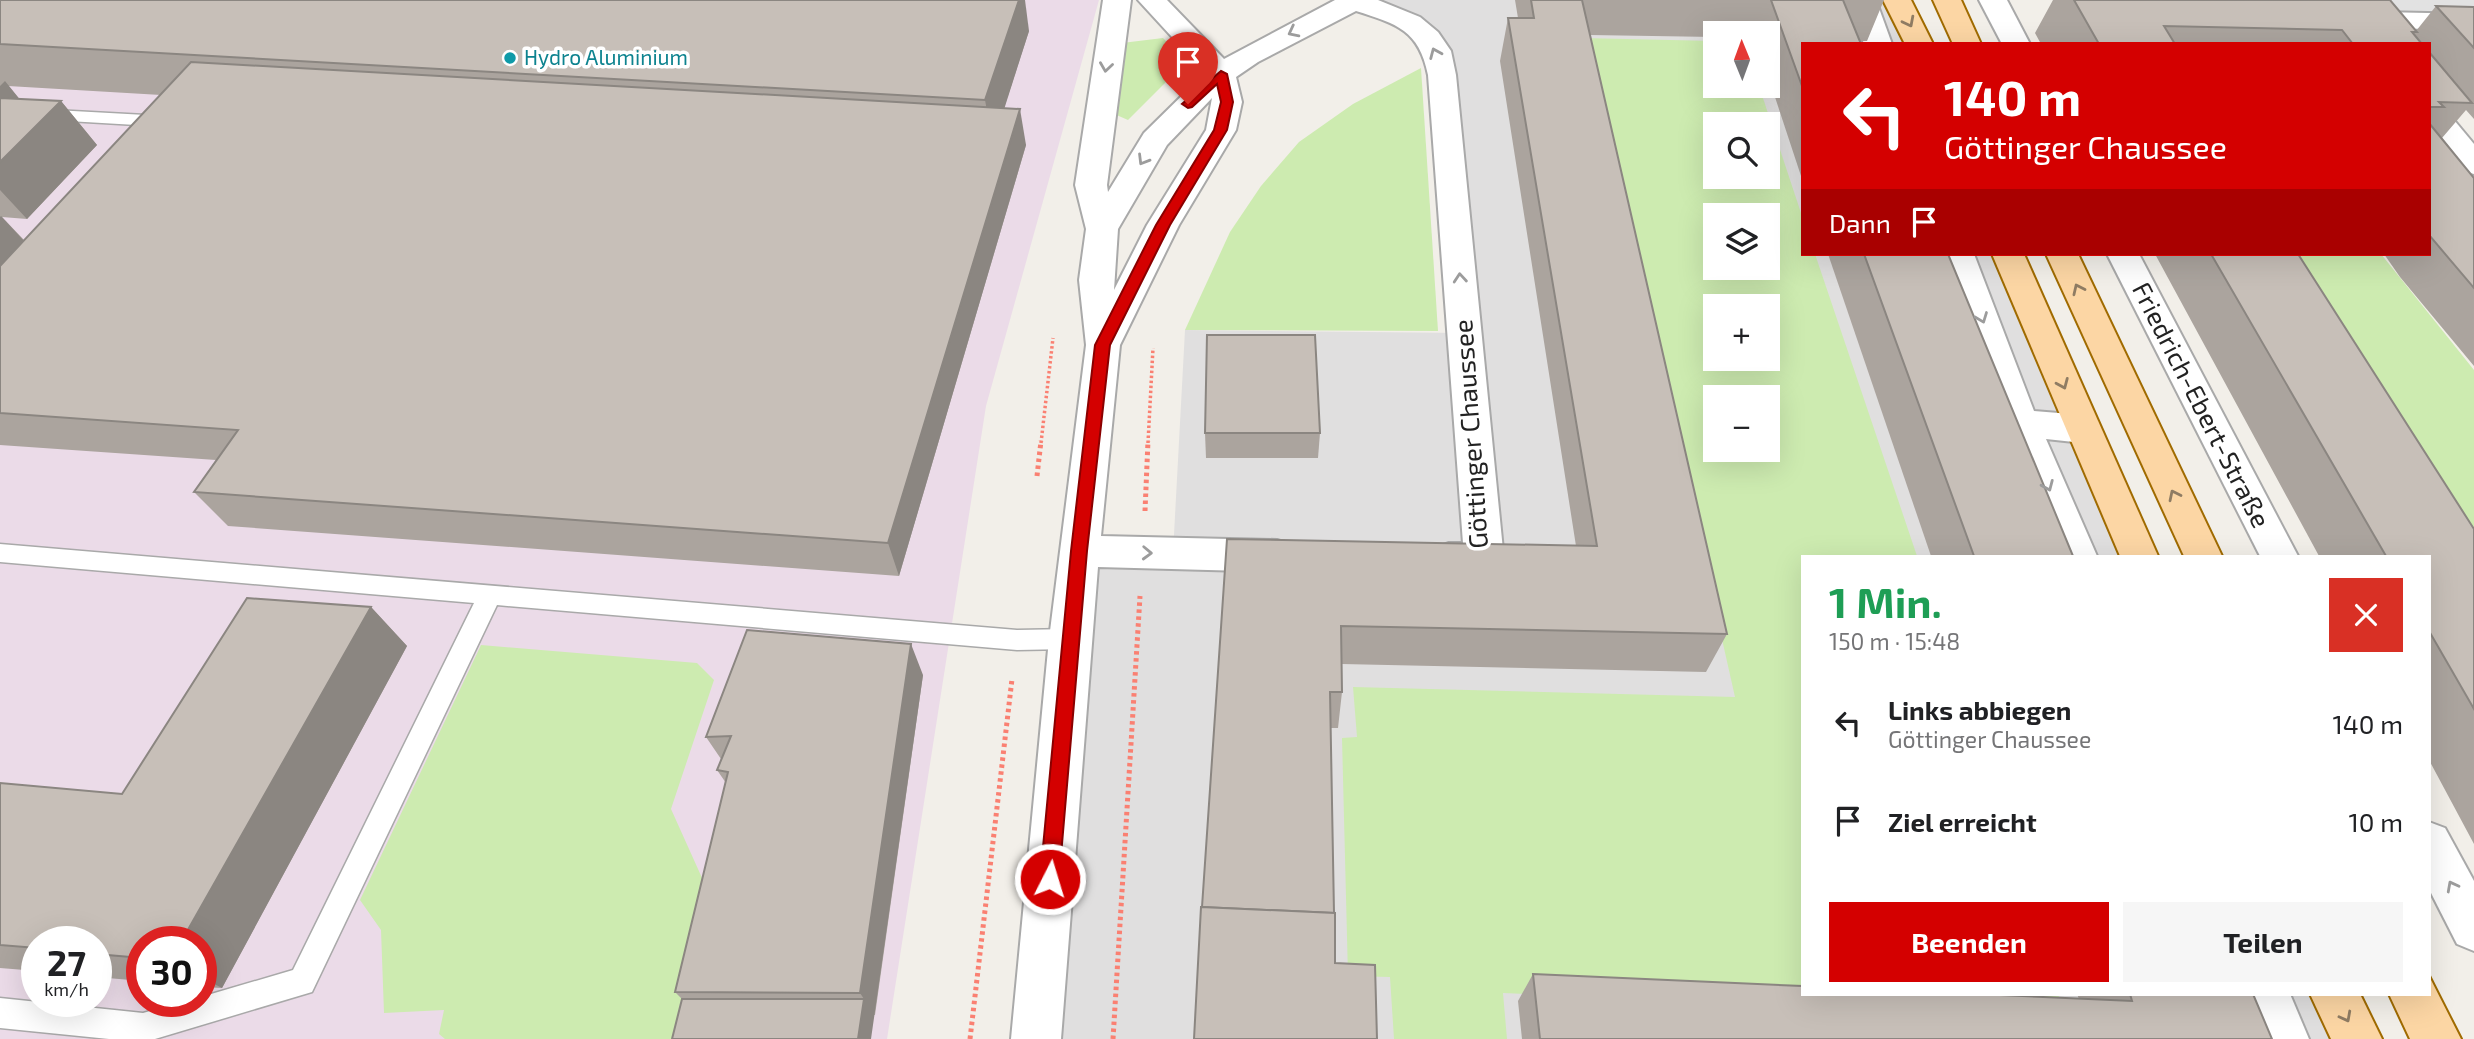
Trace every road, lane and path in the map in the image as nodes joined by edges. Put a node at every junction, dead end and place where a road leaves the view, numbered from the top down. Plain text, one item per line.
1 (1117, 0) edge
2 (1152, 0) edge
3 (1355, 0) edge
4 (1862, 0) edge
5 (1897, 0) edge
6 (1947, 0) edge
7 (1993, 0) edge
8 (2474, 22) edge
9 (2373, 37) edge
10 (1877, 42) edge
11 (1918, 42) edge
12 (1966, 42) edge
13 (2015, 42) edge
14 (1221, 74) junction
15 (2431, 110) edge
16 (0, 112) edge
17 (145, 142) edge
18 (2474, 164) edge
19 (1102, 229) junction
20 (1959, 256) edge
21 (2009, 256) edge
22 (2063, 256) edge
23 (2124, 256) edge
24 (1055, 330) dead end
25 (1102, 345) junction
26 (2021, 423) junction
27 (2082, 429) junction
28 (1037, 479) dead end
29 (1079, 551) junction
30 (0, 553) edge
31 (2078, 555) edge
32 (2139, 555) edge
33 (2203, 555) edge
34 (2278, 555) edge
35 (1308, 556) edge
36 (1416, 559) edge
37 (490, 595) junction
38 (1070, 639) junction
39 (1017, 640) junction
40 (2431, 847) edge
41 (2474, 929) edge
42 (2266, 996) edge
43 (2335, 996) edge
44 (2414, 996) edge
45 (0, 1013) edge
46 (970, 1039) edge
47 (1036, 1039) edge
48 (2284, 1039) edge
49 (2357, 1039) edge
50 (2436, 1039) edge

1 -> 19 street
2 - 14 street
3 -> 14 street
36 -> 3 street, Göttinger Chaussee
4 - 10 street
5 -> 11 main road
6 - 12 main road
7 - 13 street
8 - 9 street
14 -> 19 street
14 - 25 street
15 - 18 street
16 - 17 lane
19 - 25 street
20 -> 26 street
21 -> 27 main road
33 -> 22 main road
23 - 34 street, Friedrich-Ebert-Straße
24 - 28 path
25 - 29 street
26 - 27 street
26 -> 31 street
27 - 32 main road
29 -> 35 street
29 - 38 street
30 - 37 lane
37 - 39 lane
37 - 45 lane
38 - 39 lane
38 - 47 street
39 - 46 path
41 -> 40 street
42 - 48 street
43 -> 49 main road
44 - 50 main road

